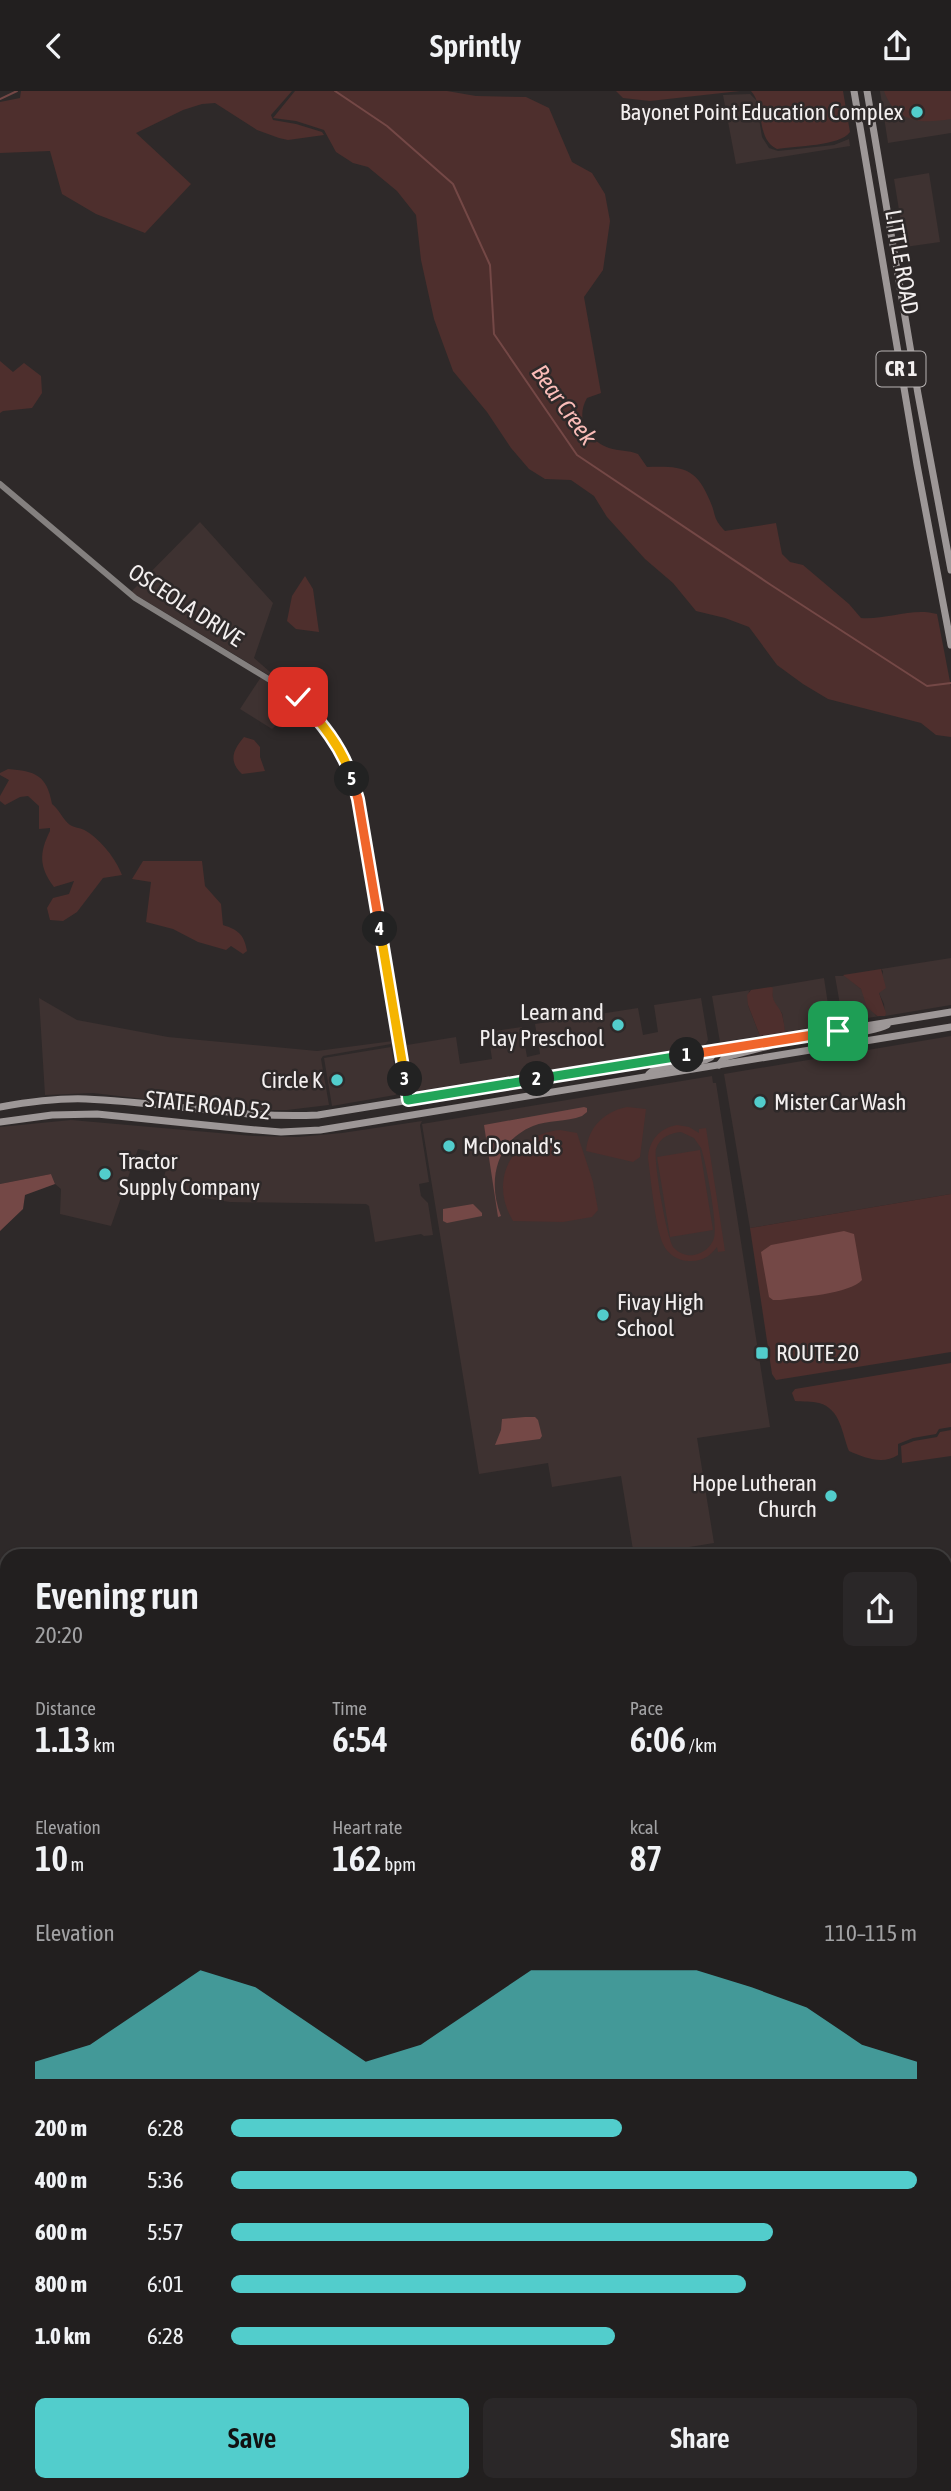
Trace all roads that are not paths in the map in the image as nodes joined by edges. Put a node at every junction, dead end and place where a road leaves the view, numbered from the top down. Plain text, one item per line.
1 (854, 91) edge
2 (867, 91) edge
3 (0, 484) edge
4 (951, 570) edge
5 (951, 645) edge
6 (951, 1012) edge
7 (894, 1021) junction
8 (951, 1027) edge
9 (823, 1033) junction
10 (793, 1038) junction
11 (840, 1046) junction
12 (715, 1051) junction
13 (719, 1065) junction
14 (645, 1076) junction
15 (408, 1100) junction
16 (0, 1107) edge
17 (0, 1122) edge

1 - 5 main road, LITTLE ROAD / CR 1
2 - 4 main road, LITTLE ROAD / CR 1
3 - 15 street, OSCEOLA DRIVE
6 - 7 main road, STATE ROAD 52
7 - 9 main road, STATE ROAD 52
7 - 11 main road
8 - 11 main road, STATE ROAD 52
9 - 10 main road, STATE ROAD 52
9 - 11 main road
10 - 12 main road, STATE ROAD 52
10 - 13 main road
11 - 13 main road, STATE ROAD 52
12 - 14 main road
12 - 15 main road, STATE ROAD 52
13 - 14 main road, STATE ROAD 52
14 - 17 main road, STATE ROAD 52
15 - 16 main road, STATE ROAD 52

